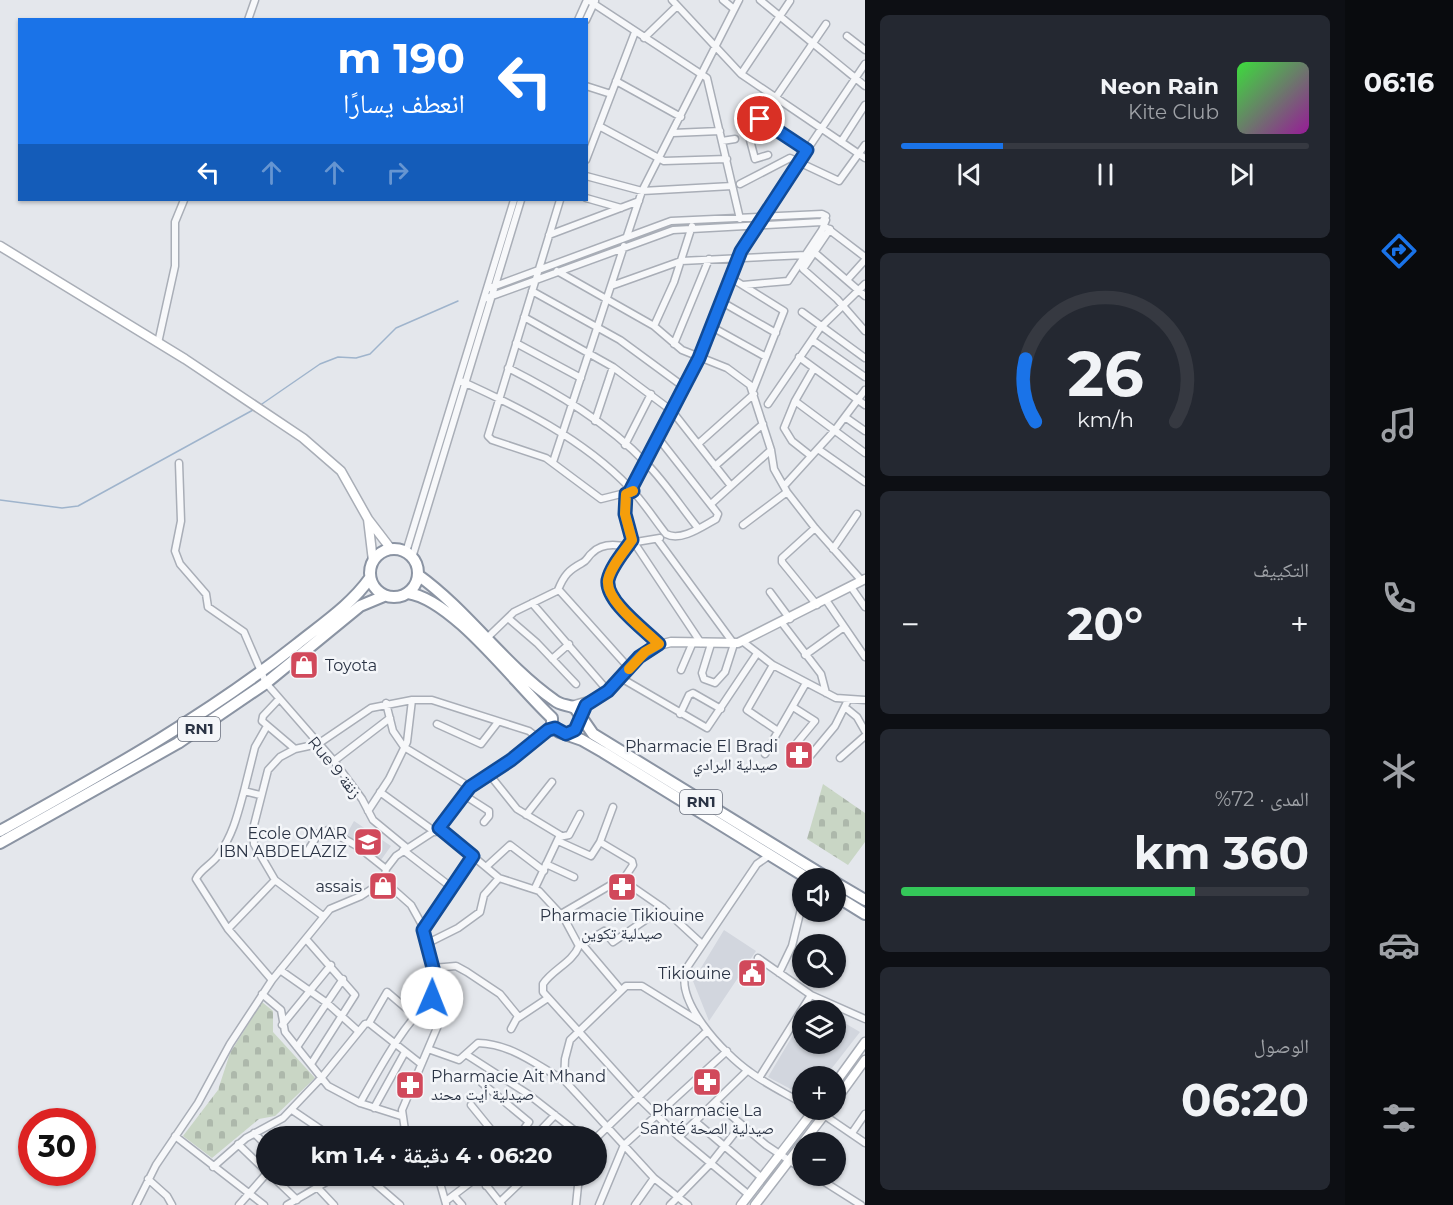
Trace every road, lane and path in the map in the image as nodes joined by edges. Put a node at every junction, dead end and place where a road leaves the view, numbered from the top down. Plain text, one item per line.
1 (255, 0) edge
2 (723, 0) edge
3 (739, 0) edge
4 (760, 0) edge
5 (591, 1) edge
6 (790, 1) edge
7 (675, 2) edge
8 (734, 9) junction
9 (779, 17) junction
10 (249, 18) edge
11 (579, 18) edge
12 (587, 18) edge
13 (826, 24) dead end
14 (634, 32) junction
15 (847, 36) dead end
16 (644, 38) junction
17 (813, 42) junction
18 (714, 48) junction
19 (865, 50) edge
20 (865, 64) edge
21 (702, 74) junction
22 (741, 74) junction
23 (855, 78) junction
24 (616, 81) junction
25 (865, 86) edge
26 (588, 87) edge
27 (611, 94) junction
28 (774, 97) junction
29 (865, 105) edge
30 (681, 117) junction
31 (760, 119) junction
32 (599, 126) junction
33 (821, 129) junction
34 (720, 131) junction
35 (673, 133) junction
36 (735, 139) dead end
37 (722, 141) junction
38 (841, 142) junction
39 (865, 145) edge
40 (807, 150) junction
41 (588, 155) edge
42 (768, 155) dead end
43 (862, 156) edge
44 (727, 159) junction
45 (660, 160) junction
46 (800, 161) junction
47 (588, 177) edge
48 (740, 184) dead end
49 (732, 186) junction
50 (642, 191) junction
51 (588, 199) edge
52 (184, 201) edge
53 (514, 201) edge
54 (521, 201) edge
55 (560, 201) edge
56 (639, 201) junction
57 (621, 208) junction
58 (763, 216) junction
59 (740, 217) junction
60 (695, 219) junction
61 (741, 225) junction
62 (757, 225) junction
63 (827, 225) junction
64 (692, 228) junction
65 (549, 235) junction
66 (627, 236) junction
67 (0, 246) edge
68 (623, 248) junction
69 (814, 252) junction
70 (806, 255) junction
71 (738, 258) junction
72 (865, 258) edge
73 (709, 259) junction
74 (681, 261) junction
75 (548, 266) junction
76 (539, 270) junction
77 (558, 272) junction
78 (731, 278) junction
79 (536, 280) junction
80 (847, 280) junction
81 (865, 284) edge
82 (742, 285) junction
83 (495, 286) junction
84 (611, 286) junction
85 (487, 289) junction
86 (532, 291) junction
87 (858, 291) junction
88 (492, 296) junction
89 (865, 296) edge
90 (607, 298) junction
91 (484, 299) junction
92 (722, 302) junction
93 (843, 305) junction
94 (802, 312) dead end
95 (524, 317) junction
96 (598, 326) junction
97 (654, 326) junction
98 (712, 327) junction
99 (820, 328) junction
100 (865, 331) edge
101 (776, 333) junction
102 (812, 340) junction
103 (158, 343) junction
104 (516, 343) junction
105 (674, 344) junction
106 (589, 352) junction
107 (766, 357) junction
108 (799, 357) junction
109 (699, 358) junction
110 (865, 358) edge
111 (614, 367) junction
112 (508, 368) junction
113 (814, 368) junction
114 (865, 377) edge
115 (581, 378) junction
116 (462, 382) junction
117 (684, 387) junction
118 (865, 390) edge
119 (753, 392) junction
120 (651, 394) junction
121 (499, 398) junction
122 (858, 399) junction
123 (795, 401) junction
124 (768, 404) dead end
125 (572, 405) junction
126 (865, 405) edge
127 (672, 411) junction
128 (845, 417) junction
129 (595, 421) junction
130 (763, 424) junction
131 (835, 430) junction
132 (865, 431) edge
133 (562, 434) junction
134 (659, 439) junction
135 (698, 444) junction
136 (625, 445) junction
137 (819, 448) junction
138 (771, 450) junction
139 (865, 453) edge
140 (811, 456) junction
141 (553, 462) junction
142 (179, 463) dead end
143 (646, 463) junction
144 (716, 466) junction
145 (865, 482) edge
146 (731, 486) junction
147 (786, 489) junction
148 (630, 491) junction
149 (711, 504) junction
150 (857, 514) dead end
151 (368, 519) junction
152 (743, 525) dead end
153 (698, 528) junction
154 (815, 528) junction
155 (669, 536) junction
156 (657, 538) junction
157 (632, 541) junction
158 (627, 547) junction
159 (391, 549) junction
160 (833, 549) junction
161 (409, 555) junction
162 (373, 561) junction
163 (418, 574) junction
164 (370, 578) junction
165 (863, 580) edge
166 (851, 586) junction
167 (558, 590) junction
168 (770, 592) dead end
169 (408, 593) junction
170 (384, 596) junction
171 (825, 600) junction
172 (532, 603) junction
173 (817, 605) junction
174 (865, 607) edge
175 (508, 618) junction
176 (786, 621) junction
177 (844, 627) junction
178 (487, 638) junction
179 (697, 643) junction
180 (738, 643) junction
181 (569, 644) junction
182 (659, 644) junction
183 (711, 644) junction
184 (756, 655) junction
185 (805, 655) junction
186 (865, 657) edge
187 (552, 659) junction
188 (773, 665) junction
189 (629, 668) junction
190 (681, 670) dead end
191 (263, 678) junction
192 (621, 678) junction
193 (806, 683) junction
194 (576, 684) dead end
195 (608, 691) junction
196 (826, 693) junction
197 (279, 699) junction
198 (412, 700) junction
199 (592, 700) junction
200 (848, 700) junction
201 (865, 700) edge
202 (386, 703) junction
203 (566, 706) junction
204 (794, 707) junction
205 (846, 708) junction
206 (721, 709) junction
207 (680, 714) junction
208 (580, 717) junction
209 (857, 717) junction
210 (865, 717) edge
211 (390, 718) junction
212 (498, 722) junction
213 (553, 722) junction
214 (437, 724) dead end
215 (267, 726) junction
216 (865, 730) edge
217 (778, 731) junction
218 (566, 734) junction
219 (865, 736) edge
220 (538, 738) junction
221 (318, 744) junction
222 (404, 747) junction
223 (295, 749) junction
224 (790, 750) dead end
225 (765, 754) dead end
226 (810, 756) dead end
227 (840, 758) dead end
228 (334, 761) junction
229 (489, 774) junction
230 (552, 782) dead end
231 (470, 787) junction
232 (244, 791) junction
233 (380, 792) junction
234 (261, 795) junction
235 (464, 795) junction
236 (613, 807) dead end
237 (368, 811) junction
238 (580, 814) dead end
239 (526, 815) junction
240 (484, 822) dead end
241 (437, 830) junction
242 (0, 831) edge
243 (558, 839) junction
244 (600, 842) junction
245 (0, 843) edge
246 (757, 847) junction
247 (405, 849) junction
248 (305, 855) dead end
249 (770, 855) junction
250 (473, 856) junction
251 (757, 864) junction
252 (486, 867) junction
253 (545, 868) junction
254 (811, 868) edge
255 (386, 869) junction
256 (792, 870) edge
257 (574, 877) dead end
258 (499, 878) junction
259 (275, 880) junction
260 (623, 880) junction
261 (384, 881) junction
262 (846, 887) edge
263 (451, 888) junction
264 (535, 888) junction
265 (863, 895) edge
266 (846, 902) edge
267 (663, 908) junction
268 (561, 914) junction
269 (865, 914) edge
270 (323, 916) junction
271 (798, 922) edge
272 (228, 929) junction
273 (423, 930) junction
274 (306, 939) junction
275 (426, 944) junction
276 (702, 944) junction
277 (580, 945) junction
278 (758, 958) dead end
279 (331, 965) junction
280 (433, 968) junction
281 (280, 970) junction
282 (779, 973) junction
283 (343, 979) junction
284 (272, 980) junction
285 (621, 990) junction
286 (310, 991) junction
287 (262, 994) junction
288 (811, 995) junction
289 (432, 998) junction
290 (548, 998) junction
291 (327, 1004) junction
292 (414, 1015) junction
293 (341, 1016) junction
294 (518, 1018) junction
295 (865, 1019) edge
296 (700, 1022) junction
297 (369, 1023) junction
298 (282, 1025) junction
299 (511, 1029) dead end
300 (357, 1030) junction
301 (707, 1031) junction
302 (578, 1033) junction
303 (865, 1042) edge
304 (395, 1043) junction
305 (297, 1047) junction
306 (428, 1049) junction
307 (727, 1051) junction
308 (405, 1052) junction
309 (467, 1055) junction
310 (865, 1061) edge
311 (311, 1064) junction
312 (422, 1064) junction
313 (846, 1068) edge
314 (747, 1071) junction
315 (322, 1077) junction
316 (759, 1078) junction
317 (564, 1080) junction
318 (482, 1083) dead end
319 (846, 1087) edge
320 (792, 1097) edge
321 (639, 1098) junction
322 (715, 1102) junction
323 (360, 1103) junction
324 (471, 1105) dead end
325 (374, 1108) junction
326 (292, 1110) junction
327 (865, 1114) edge
328 (555, 1115) junction
329 (401, 1116) junction
330 (658, 1116) junction
331 (806, 1120) edge
332 (820, 1120) edge
333 (835, 1120) edge
334 (696, 1122) junction
335 (741, 1125) junction
336 (316, 1126) edge
337 (403, 1126) edge
338 (488, 1126) edge
339 (528, 1126) edge
340 (544, 1126) edge
341 (569, 1126) edge
342 (606, 1126) edge
343 (607, 1127) joint
344 (254, 1133) joint
345 (852, 1133) junction
346 (175, 1136) junction
347 (679, 1137) junction
348 (865, 1143) edge
349 (238, 1144) junction
350 (624, 1145) junction
351 (725, 1146) junction
352 (780, 1155) junction
353 (789, 1160) junction
354 (256, 1161) edge
355 (792, 1162) edge
356 (711, 1163) junction
357 (213, 1167) junction
358 (654, 1178) junction
359 (762, 1178) junction
360 (148, 1179) junction
361 (256, 1185) edge
362 (282, 1186) edge
363 (321, 1186) edge
364 (380, 1186) edge
365 (441, 1186) edge
366 (468, 1186) edge
367 (486, 1186) edge
368 (517, 1186) edge
369 (578, 1186) edge
370 (830, 1186) edge
371 (318, 1188) junction
372 (248, 1194) junction
373 (749, 1195) junction
374 (305, 1196) junction
375 (678, 1196) junction
376 (455, 1197) junction
377 (865, 1198) edge
378 (297, 1200) junction
379 (446, 1203) edge
380 (501, 1203) edge
381 (758, 1204) edge
382 (136, 1205) edge
383 (172, 1205) edge
384 (239, 1205) edge
385 (264, 1205) edge
386 (287, 1205) edge
387 (306, 1205) edge
388 (334, 1205) edge
389 (400, 1205) edge
390 (462, 1205) edge
391 (576, 1205) edge
392 (599, 1205) edge
393 (635, 1205) edge
394 (670, 1205) edge
395 (688, 1205) edge
396 (741, 1205) edge
397 (861, 1205) edge

1 - 10 street
2 - 8 street
3 - 8 street
4 - 9 street
5 - 11 street
5 - 12 street
5 - 14 street
6 - 9 street
7 - 16 street
7 - 18 street
8 - 18 street
9 - 17 street
9 - 22 street
13 - 17 street
14 - 16 street
14 - 24 street
15 - 19 street
16 - 21 street
17 - 23 street
17 - 28 street
18 - 21 street
18 - 22 street
20 - 23 street
21 - 30 street
21 - 34 street
22 - 28 street
23 - 25 street
23 - 33 street
24 - 27 street
24 - 30 street
26 - 27 street
27 - 32 street
28 - 31 street
28 - 33 street
29 - 38 street
30 - 35 street
31 - 40 street
31 - 42 street
32 - 41 street
32 - 45 street
33 - 38 street
33 - 40 street
34 - 35 street
34 - 37 street
35 - 45 street
36 - 37 street
37 - 44 street
38 - 43 street
39 - 43 street
40 - 46 street
43 - 46 street
44 - 45 street
44 - 49 street
45 - 50 street
46 - 48 street
46 - 58 street
47 - 50 street
49 - 50 street
49 - 59 street
50 - 56 street
51 - 57 street
52 - 103 street
53 - 85 street
54 - 83 street
55 - 65 street
56 - 57 street
56 - 66 street
57 - 65 street
58 - 59 street
58 - 62 street
58 - 63 street
59 - 60 street
59 - 61 street
60 - 64 street
60 - 66 street
61 - 62 street
61 - 64 street
62 - 63 street
62 - 71 street
63 - 69 street
63 - 70 street
63 - 72 street
64 - 68 street
64 - 74 street
65 - 76 street
66 - 68 street
66 - 75 street
67 - 103 street
68 - 77 street
68 - 84 street
69 - 80 street
69 - 93 street
70 - 71 street
70 - 82 street
71 - 73 street
71 - 78 street
72 - 80 street
73 - 74 street
73 - 105 street
74 - 84 street
74 - 97 street
75 - 76 street
75 - 77 street
76 - 79 street
76 - 83 street
77 - 79 street
77 - 90 street
78 - 82 street
78 - 92 street
79 - 86 street
79 - 88 street
80 - 87 street
81 - 87 street
82 - 101 street
83 - 85 street
83 - 88 street
84 - 90 street
85 - 91 street
86 - 95 street
86 - 96 street
87 - 89 street
87 - 93 street
88 - 91 street
88 - 116 street
90 - 96 street
90 - 97 street
91 - 116 street
92 - 98 street
92 - 101 street
93 - 99 street
93 - 100 street
94 - 99 street
95 - 104 street
95 - 106 street
96 - 106 street
96 - 117 street
97 - 105 street
98 - 107 street
98 - 109 street
99 - 102 street
99 - 110 street
101 - 107 street
102 - 108 street
102 - 114 street
103 - 151 street
104 - 112 street
104 - 115 street
105 - 109 street
106 - 111 street
106 - 115 street
107 - 119 street
108 - 113 street
108 - 124 street
109 - 117 street
109 - 119 street
111 - 120 street
111 - 129 street
112 - 121 street
112 - 125 street
113 - 122 street
113 - 123 street
115 - 125 street
116 - 121 street
116 - 161 street
117 - 127 street
118 - 122 street
119 - 130 street
119 - 135 street
120 - 127 street
120 - 136 street
121 - 133 street
121 - 141 street
122 - 126 street
122 - 128 street
123 - 131 street
123 - 140 street
125 - 129 street
125 - 133 street
127 - 134 street
127 - 135 street
128 - 131 street
128 - 132 street
129 - 136 street
130 - 138 street
130 - 144 street
131 - 137 street
131 - 139 street
133 - 141 street
133 - 148 street
134 - 143 street
134 - 149 street
135 - 144 street
136 - 143 street
137 - 140 street
137 - 145 street
138 - 146 street
138 - 147 street
140 - 147 street
141 - 148 street
142 - 191 street, Rue 9 زنقة
143 - 148 street
143 - 153 street
144 - 146 street
146 - 149 street
147 - 152 street
147 - 154 street
148 - 155 street
148 - 157 street
149 - 153 street
150 - 160 street
151 - 159 street
151 - 162 street
153 - 155 street
154 - 160 street
154 - 173 street
155 - 156 street
156 - 157 street
156 - 180 street
157 - 158 street
157 - 179 street
158 - 167 street
158 - 182 street
159 - 161 highway
159 - 162 highway
160 - 165 street
161 - 163 highway
162 - 164 highway
163 - 169 highway
163 - 178 highway, RN1
164 - 170 highway
164 - 191 highway, RN1
165 - 166 street
166 - 171 street
166 - 174 street
167 - 172 street
167 - 189 street
168 - 176 street
169 - 170 highway, RN1
169 - 213 highway, RN1
170 - 191 highway, RN1
171 - 173 street
171 - 177 street
172 - 175 street
172 - 181 street
173 - 176 street
175 - 178 street
175 - 187 street
176 - 180 street
176 - 185 street
177 - 185 street
177 - 186 street
178 - 203 highway, RN1
179 - 182 street
179 - 183 street
179 - 190 street
180 - 183 street
180 - 183 street
180 - 184 street
181 - 187 street
181 - 195 street
182 - 189 street
184 - 188 street
184 - 206 street
185 - 196 street
187 - 194 street
188 - 193 street
188 - 217 street
189 - 192 street
191 - 197 street, Rue 9 زنقة
191 - 242 highway, RN1
191 - 245 highway, RN1
192 - 195 street
192 - 207 street
193 - 196 street
193 - 204 street
195 - 199 street
196 - 200 street
197 - 215 street
197 - 221 street, Rue 9 زنقة
198 - 202 street
198 - 212 street
198 - 222 street
199 - 203 street
199 - 208 street
200 - 201 street
200 - 205 street
202 - 211 street
202 - 221 street
203 - 208 highway, RN1
203 - 213 highway
204 - 217 street
204 - 224 street
205 - 209 street
205 - 226 street
206 - 207 street
206 - 207 street
208 - 218 highway
208 - 254 highway, RN1
209 - 210 street
209 - 216 street
211 - 222 street
211 - 228 street
212 - 214 street
212 - 220 street
213 - 218 highway, RN1
213 - 220 street
215 - 223 street
215 - 232 street
217 - 225 street
218 - 246 highway, RN1
219 - 227 street
220 - 229 street
221 - 223 street
221 - 228 street, Rue 9 زنقة
222 - 231 street
222 - 233 street
223 - 234 street
228 - 237 street, Rue 9 زنقة
229 - 231 street
229 - 239 street
230 - 239 street
231 - 235 street
232 - 234 street
232 - 272 street
233 - 237 street
233 - 241 street
234 - 259 street
235 - 240 street
235 - 241 street
236 - 244 street
237 - 247 street, Rue 9 زنقة
238 - 243 street
239 - 243 street
241 - 247 street
241 - 250 street
243 - 244 street
243 - 253 street
244 - 260 street
246 - 249 highway, RN1
246 - 251 street
247 - 255 street
247 - 263 street, Rue 9 زنقة
248 - 255 street
249 - 251 street
249 - 256 highway, RN1
250 - 252 street
250 - 263 street
251 - 276 street
252 - 253 street
252 - 258 street
253 - 257 street
253 - 264 street
255 - 261 street
258 - 264 street
258 - 275 street
259 - 270 street
259 - 272 street
260 - 267 street
260 - 268 street
261 - 270 street
261 - 273 street
262 - 265 highway
263 - 273 street
264 - 268 street
266 - 269 highway
267 - 276 street
267 - 277 street
268 - 277 street
270 - 274 street
271 - 282 street
272 - 284 street
273 - 275 street
274 - 279 street
274 - 281 street
275 - 280 street
276 - 296 street
277 - 285 street
277 - 290 street
278 - 282 street
279 - 283 street
279 - 286 street
280 - 289 street
280 - 294 street
281 - 284 street
281 - 286 street
282 - 288 street
283 - 291 street
283 - 293 street
284 - 287 street
285 - 296 street
285 - 302 street
286 - 291 street
286 - 298 street
287 - 298 street
287 - 346 street
288 - 295 street
288 - 316 street
289 - 292 street
289 - 306 street
290 - 294 street
290 - 302 street
291 - 293 street
291 - 305 street
292 - 297 street
292 - 304 street
293 - 300 street
293 - 311 street
294 - 299 street
296 - 301 street
297 - 300 street
297 - 304 street
298 - 305 street
300 - 315 street
301 - 307 street
301 - 321 street
302 - 317 street
302 - 321 street
303 - 313 street
304 - 308 street
304 - 323 street
305 - 311 street
306 - 309 street
306 - 312 street
307 - 314 street
307 - 330 street
308 - 312 street
308 - 325 street
309 - 317 street
309 - 328 street
310 - 319 street
311 - 315 street
312 - 329 street
314 - 316 street
314 - 322 street
315 - 323 street
315 - 326 street
316 - 320 street
317 - 342 street
318 - 339 street
321 - 330 street
321 - 343 street
322 - 334 street
322 - 335 street
323 - 325 street
324 - 338 street
325 - 329 street
326 - 336 street
326 - 344 street
327 - 345 street
328 - 340 street
328 - 341 street
329 - 337 street
330 - 347 street
330 - 350 street
331 - 352 street
332 - 353 street
333 - 345 street
334 - 347 street
334 - 351 street
335 - 351 street
335 - 352 street
343 - 350 street
344 - 349 street
345 - 348 street
346 - 357 street
346 - 360 street
347 - 356 street
349 - 354 street
349 - 357 street
350 - 358 street
350 - 392 street
351 - 356 street
351 - 359 street
352 - 353 street
352 - 359 street
353 - 355 street
353 - 381 street
356 - 373 street
356 - 375 street
357 - 372 street
358 - 375 street
358 - 393 street
359 - 373 street
360 - 382 street
360 - 383 street
361 - 372 street
362 - 378 street
363 - 371 street
364 - 389 street
365 - 379 street
366 - 376 street
367 - 380 street
368 - 380 street
369 - 391 street
370 - 397 street
371 - 374 street
371 - 388 street
372 - 384 street
372 - 385 street
373 - 396 street
374 - 378 street
374 - 387 street
375 - 394 street
375 - 395 street
376 - 379 street
376 - 390 street
377 - 397 street
378 - 386 street

